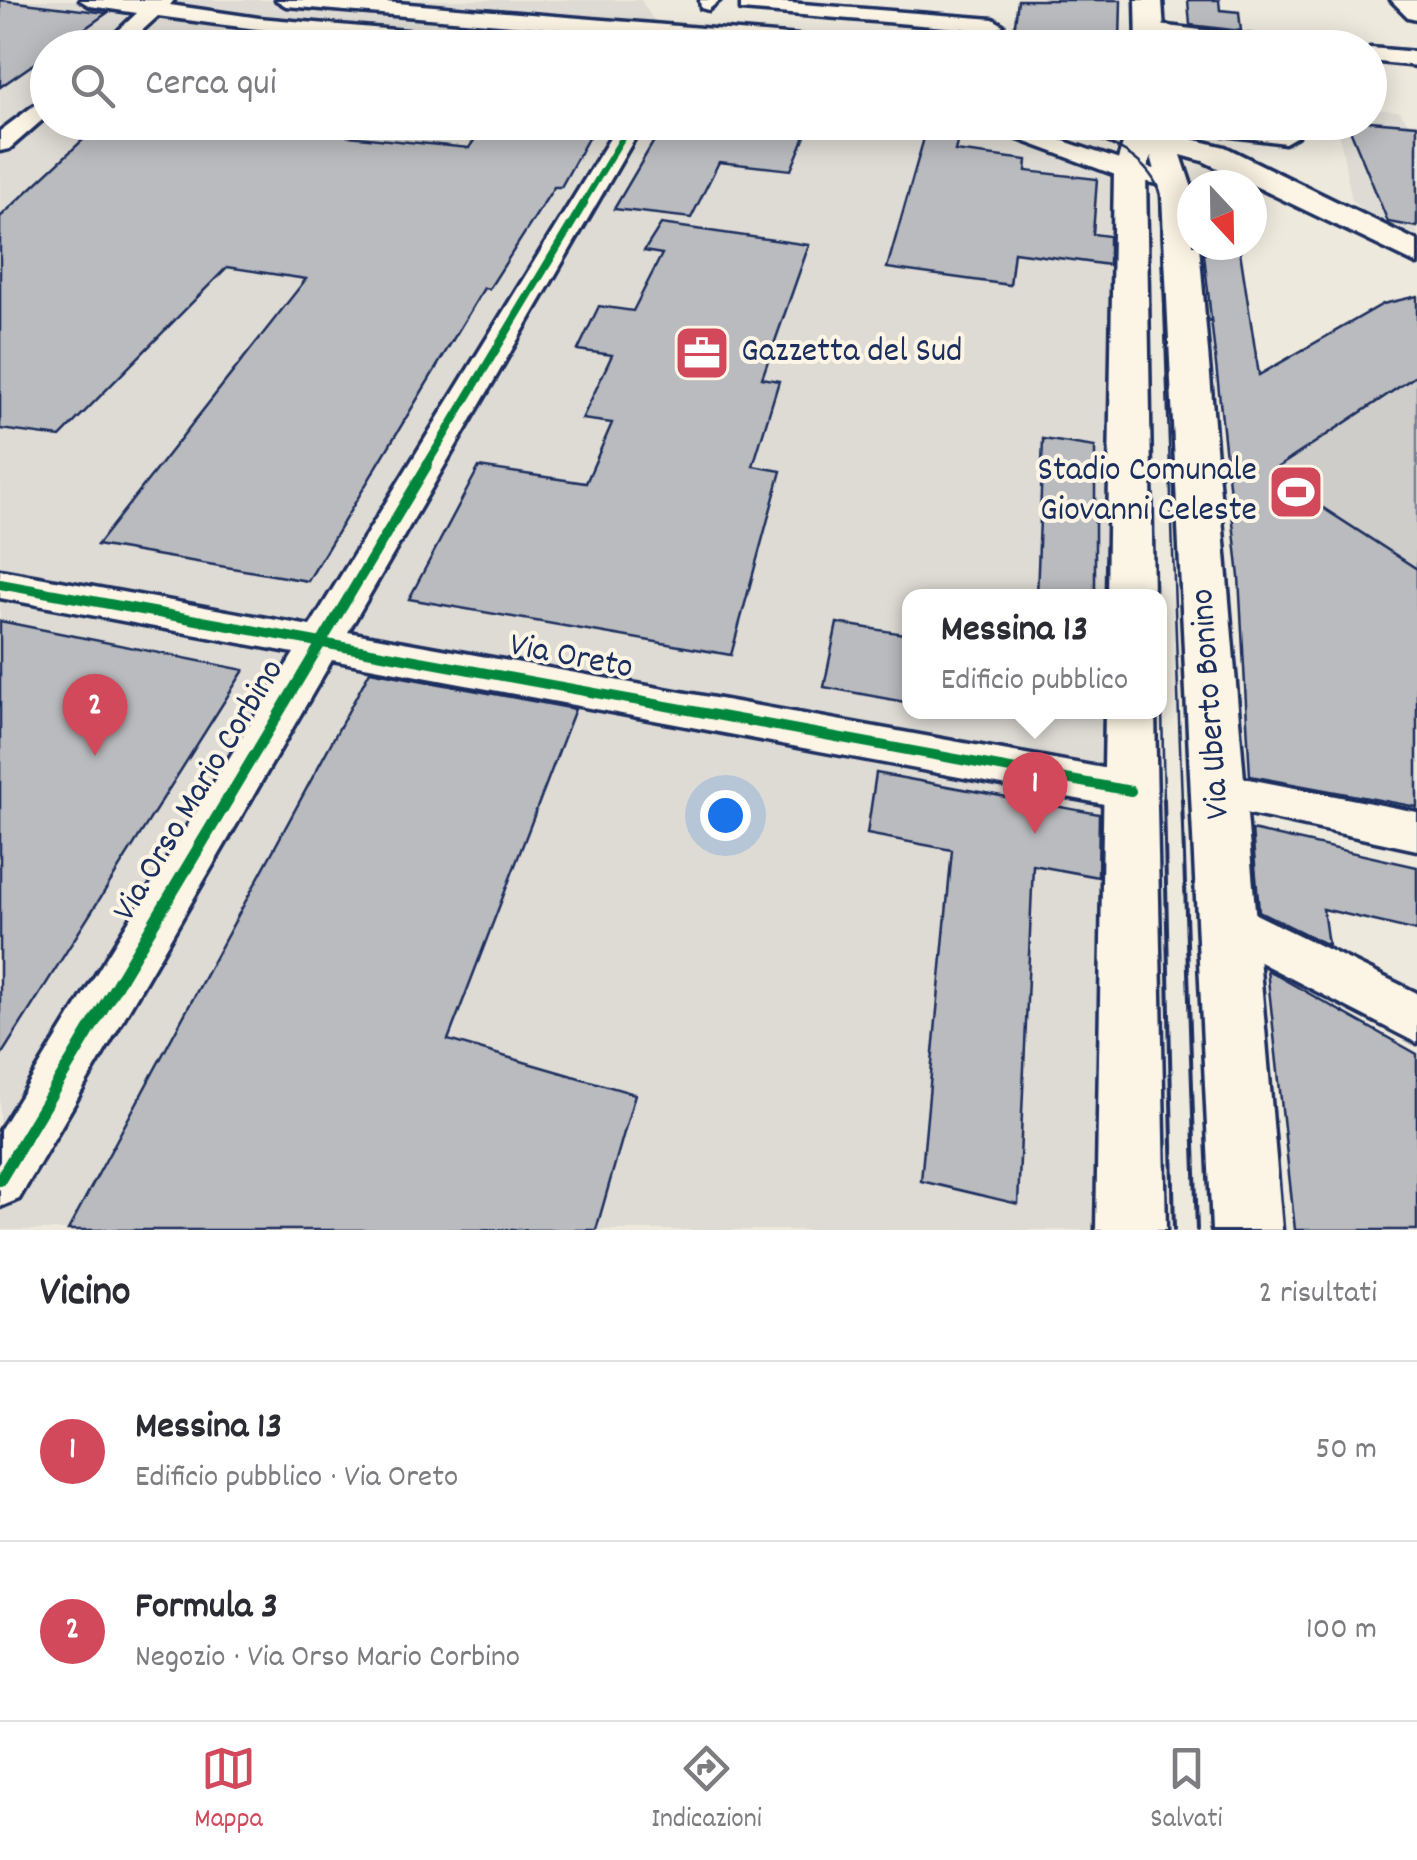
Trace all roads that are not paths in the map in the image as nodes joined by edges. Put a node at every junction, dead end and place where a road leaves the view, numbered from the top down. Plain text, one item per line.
1 (90, 0) edge
2 (286, 0) edge
3 (998, 0) edge
4 (1149, 0) edge
5 (1404, 0) edge
6 (159, 4) edge
7 (799, 5) edge
8 (748, 6) dead end
9 (904, 8) edge
10 (1417, 11) edge
11 (994, 25) junction
12 (130, 30) edge
13 (317, 30) edge
14 (582, 30) edge
15 (1002, 30) edge
16 (1150, 30) edge
17 (1387, 56) edge
18 (1417, 59) edge
19 (30, 118) edge
20 (621, 140) edge
21 (1202, 140) edge
22 (1160, 142) edge
23 (0, 144) edge
24 (1209, 170) edge
25 (1215, 170) edge
26 (1267, 195) edge
27 (1417, 254) edge
28 (1417, 270) edge
29 (0, 584) edge
30 (1130, 589) edge
31 (322, 640) junction
32 (1130, 719) edge
33 (1218, 790) junction
34 (1130, 791) junction
35 (1417, 831) edge
36 (1227, 922) junction
37 (1417, 1019) edge
38 (0, 1180) edge
39 (1132, 1230) edge
40 (1247, 1230) edge

1 - 6 street
2 - 14 street
3 - 11 street
4 - 16 main road
5 - 10 main road
6 - 12 street
6 - 13 street
7 - 8 street
7 - 9 street
9 - 11 street
11 - 15 street
17 - 18 street
19 - 23 street
20 - 31 street, Via Orso Mario Corbino
21 - 22 street
22 - 24 main road
22 - 25 main road
22 - 27 main road
22 - 30 main road
22 - 33 main road, Via Uberto Bonino
26 - 28 main road
29 - 31 street, Via Oreto
31 - 34 street, Via Oreto
31 - 38 street, Via Orso Mario Corbino
32 - 34 main road
33 - 35 street
33 - 36 main road, Via Uberto Bonino
34 - 39 main road
36 - 37 street
36 - 40 main road, Via Uberto Bonino

